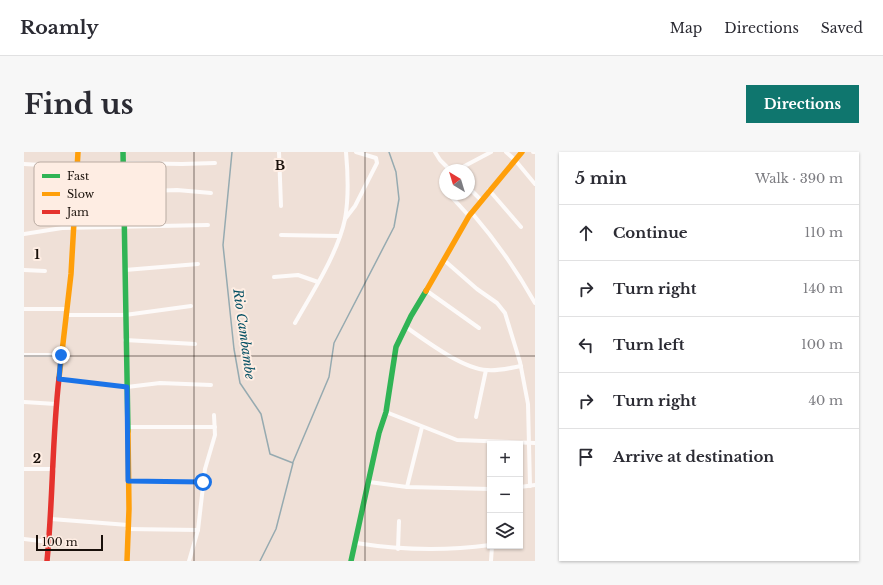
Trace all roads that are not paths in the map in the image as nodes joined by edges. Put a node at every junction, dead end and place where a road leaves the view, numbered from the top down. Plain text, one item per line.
1 (78, 152) edge
2 (279, 152) edge
3 (346, 152) edge
4 (356, 152) edge
5 (434, 152) edge
6 (491, 152) edge
7 (506, 152) edge
8 (522, 152) edge
9 (515, 160) junction
10 (77, 162) edge
11 (215, 163) dead end
12 (24, 164) edge
13 (166, 164) edge
14 (444, 164) edge
15 (468, 164) edge
16 (34, 165) edge
17 (535, 184) edge
18 (166, 190) edge
19 (490, 190) junction
20 (211, 193) dead end
21 (475, 194) edge
22 (456, 200) edge
23 (481, 200) junction
24 (281, 206) dead end
25 (471, 214) junction
26 (345, 219) junction
27 (208, 225) dead end
28 (521, 227) dead end
29 (75, 228) junction
30 (124, 228) junction
31 (24, 234) edge
32 (281, 236) dead end
33 (339, 236) junction
34 (445, 261) junction
35 (198, 264) dead end
36 (24, 270) edge
37 (125, 270) junction
38 (45, 271) dead end
39 (274, 277) dead end
40 (318, 282) junction
41 (427, 291) junction
42 (535, 303) edge
43 (191, 306) dead end
44 (24, 309) edge
45 (67, 312) junction
46 (125, 315) junction
47 (295, 323) dead end
48 (406, 327) junction
49 (480, 328) dead end
50 (125, 340) junction
51 (195, 344) dead end
52 (61, 355) junction
53 (24, 356) edge
54 (521, 366) junction
55 (486, 370) junction
56 (59, 379) junction
57 (211, 385) dead end
58 (127, 387) junction
59 (24, 402) edge
60 (56, 404) junction
61 (386, 412) junction
62 (214, 415) dead end
63 (476, 417) dead end
64 (127, 427) junction
65 (215, 427) junction
66 (422, 427) junction
67 (487, 442) edge
68 (535, 443) edge
69 (523, 444) edge
70 (528, 444) junction
71 (24, 469) edge
72 (54, 469) junction
73 (128, 481) junction
74 (203, 482) junction
75 (368, 482) junction
76 (535, 485) edge
77 (530, 486) junction
78 (523, 487) edge
79 (407, 488) junction
80 (487, 489) edge
81 (51, 519) junction
82 (399, 521) dead end
83 (128, 527) junction
84 (198, 530) junction
85 (24, 539) edge
86 (49, 542) junction
87 (356, 543) junction
88 (487, 546) edge
89 (398, 548) junction
90 (491, 549) edge
91 (47, 561) edge
92 (127, 561) edge
93 (189, 561) edge
94 (351, 561) edge
95 (491, 561) edge

1 - 10 street
2 - 24 street
3 - 26 street
4 - 26 street
5 - 14 street
6 - 15 street
7 - 9 street
8 - 9 street
9 - 17 street
9 - 19 street
11 - 13 street
12 - 16 street
18 - 20 street
19 - 23 street
19 - 28 street
21 - 23 street
22 - 25 street
23 - 25 street
25 - 34 street
25 - 42 street
26 - 33 street
27 - 30 street
29 - 30 street
29 - 31 street
29 - 45 street
30 - 37 street
32 - 33 street
33 - 40 street
34 - 41 street
34 - 54 street
35 - 37 street
36 - 38 street
37 - 46 street
39 - 40 street
40 - 47 street
41 - 48 street
41 - 49 street
43 - 46 street
44 - 45 street
45 - 46 street
45 - 52 street
46 - 50 street
48 - 55 street
48 - 61 street
50 - 51 street
50 - 58 street
52 - 53 street
52 - 56 street
54 - 55 street
54 - 70 street
55 - 63 street
56 - 58 street
56 - 60 street
57 - 58 street
58 - 64 street
59 - 60 street
60 - 72 street
61 - 66 street
61 - 75 street
62 - 65 street
64 - 65 street
64 - 73 street
65 - 74 street
66 - 67 street
66 - 79 street
68 - 70 street
69 - 70 street
70 - 77 street
71 - 72 street
72 - 81 street
73 - 74 street
73 - 83 street
74 - 84 street
75 - 79 street
75 - 87 street
76 - 77 street
77 - 78 street
79 - 80 street
81 - 83 street
81 - 86 street
82 - 89 street
83 - 84 street
83 - 92 street
84 - 93 street
85 - 86 street
86 - 91 street
87 - 89 street
87 - 94 street
88 - 89 street
90 - 95 street

